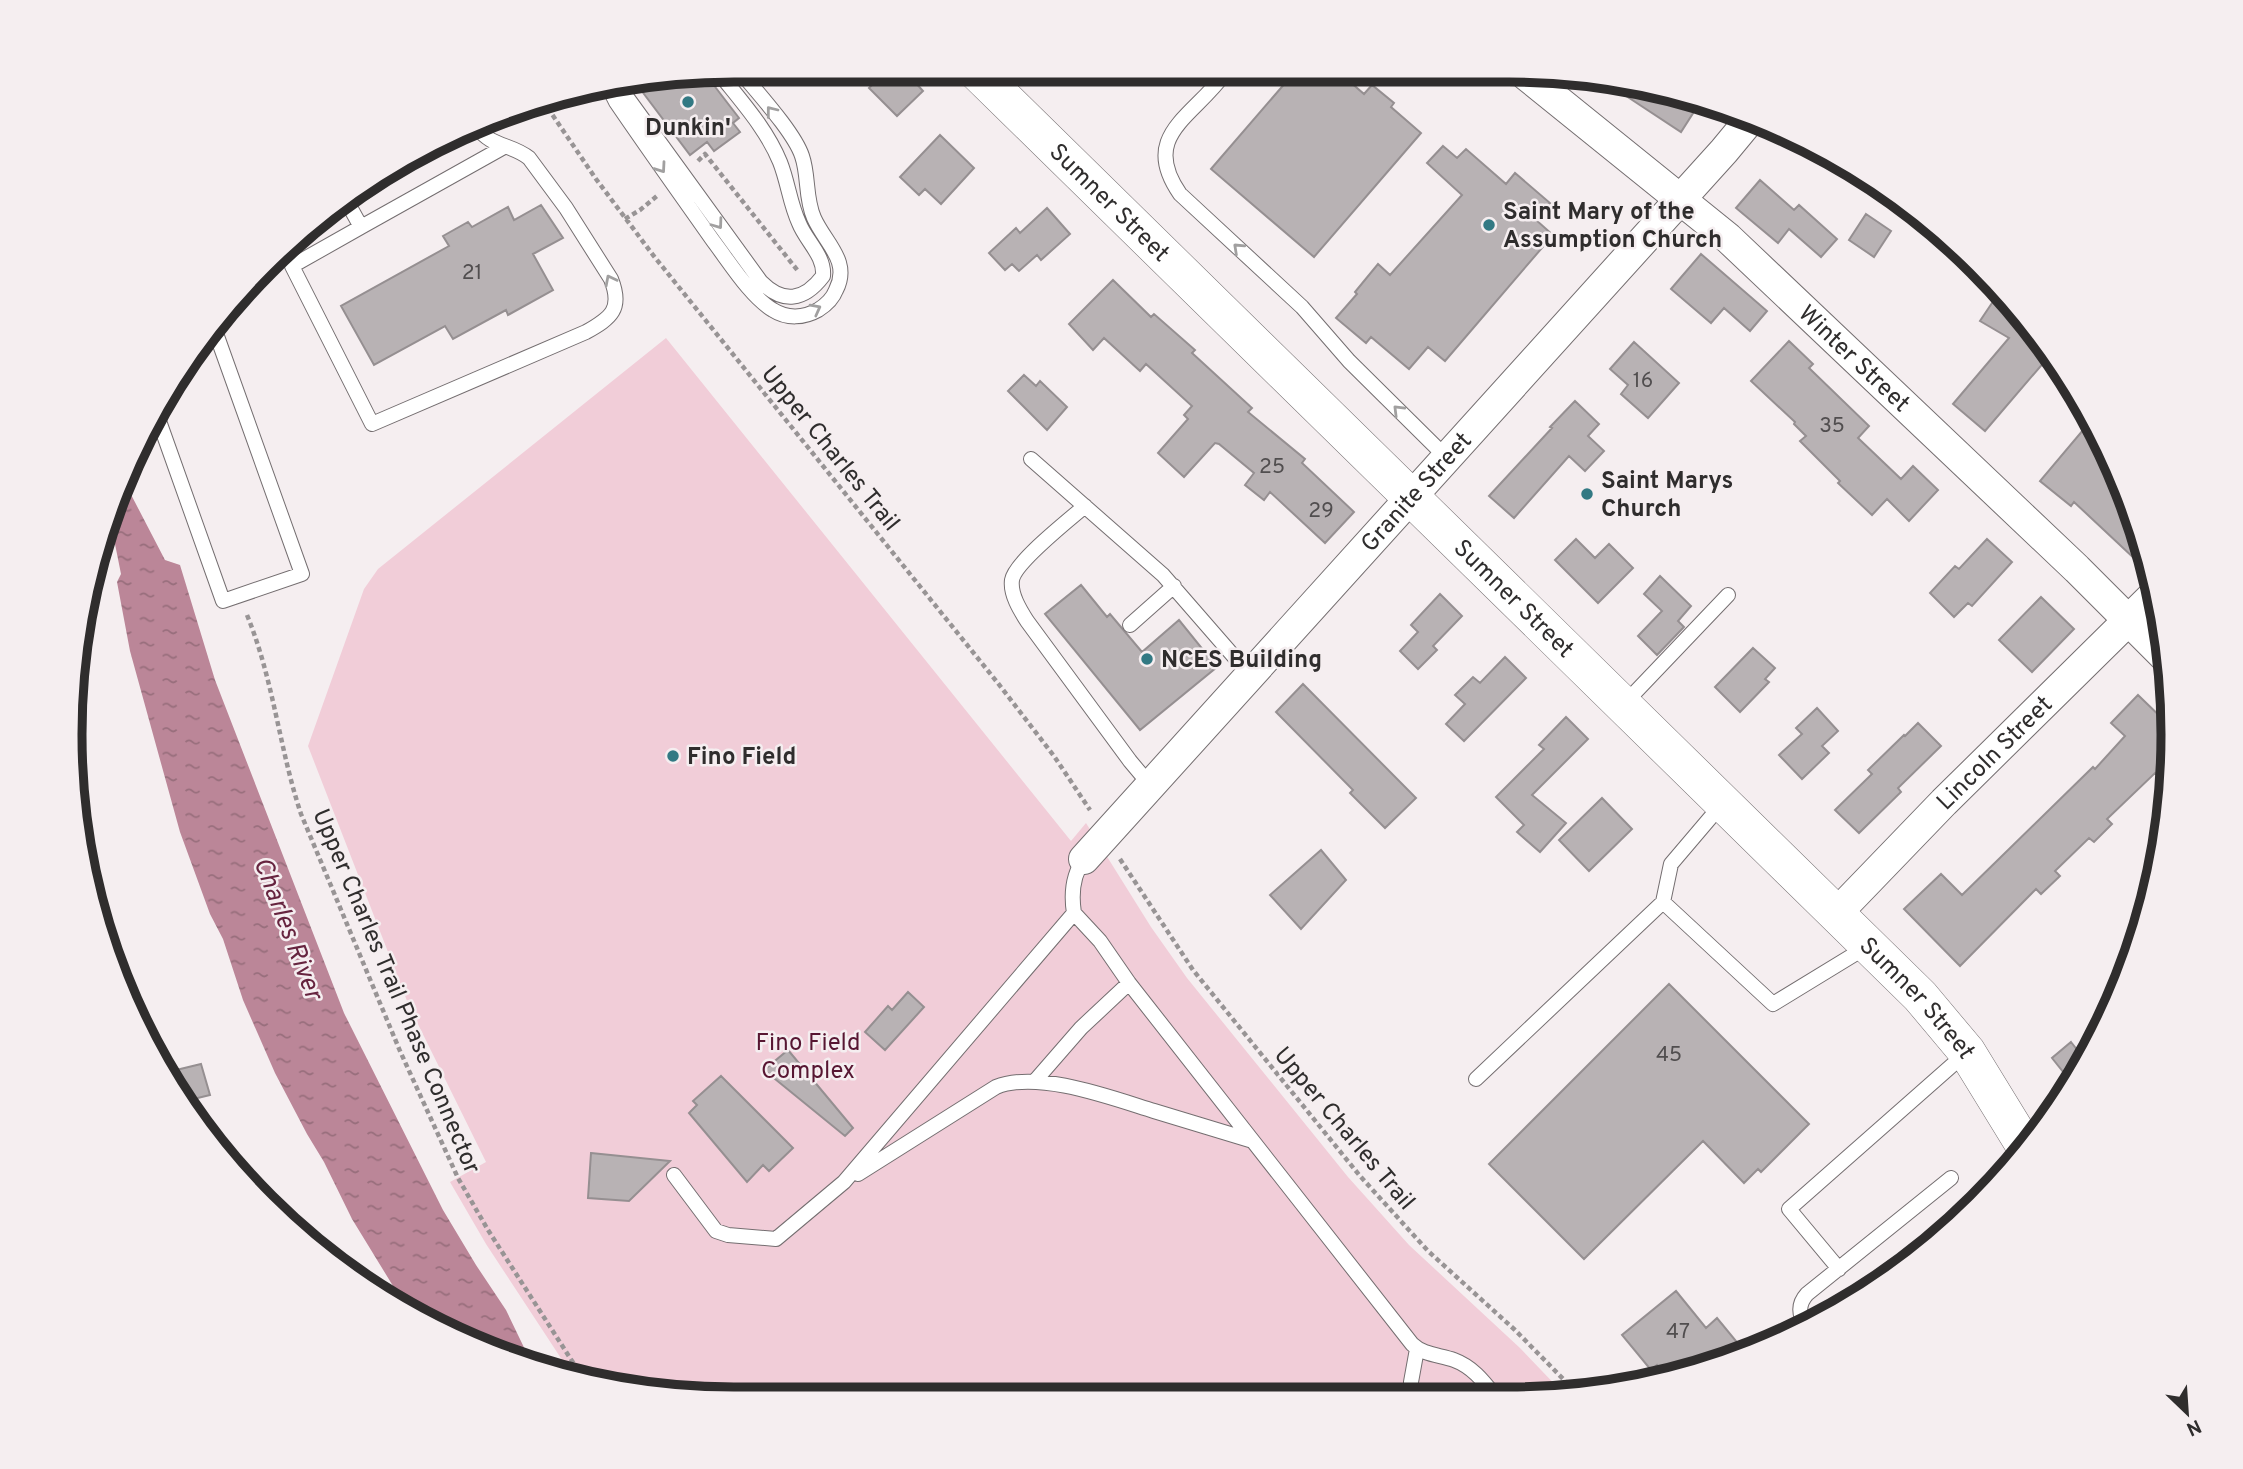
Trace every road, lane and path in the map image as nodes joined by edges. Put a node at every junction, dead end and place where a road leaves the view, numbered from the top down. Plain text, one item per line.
1 (727, 82) edge
2 (748, 82) edge
3 (987, 82) edge
4 (1218, 82) edge
5 (1536, 83) edge
6 (623, 92) edge
7 (612, 94) edge
8 (548, 110) edge
9 (1744, 127) edge
10 (482, 133) edge
11 (504, 147) junction
12 (1680, 199) junction
13 (350, 208) edge
14 (361, 228) junction
15 (217, 337) edge
16 (161, 426) edge
17 (1447, 458) junction
18 (1031, 459) dead end
19 (1411, 498) junction
20 (1084, 506) junction
21 (1174, 586) junction
22 (239, 595) junction
23 (1727, 595) dead end
24 (2147, 602) edge
25 (2129, 621) junction
26 (1130, 625) dead end
27 (2155, 647) edge
28 (1250, 676) junction
29 (1623, 705) junction
30 (1151, 786) junction
31 (1723, 803) junction
32 (1093, 816) dead end
33 (1118, 858) dead end
34 (1084, 859) joint
35 (1663, 902) junction
36 (1074, 914) junction
37 (1836, 914) junction
38 (1869, 946) junction
39 (1129, 983) junction
40 (1967, 1052) junction
41 (1476, 1079) dead end
42 (1034, 1082) junction
43 (2020, 1139) edge
44 (1253, 1141) junction
45 (674, 1175) dead end
46 (1951, 1178) dead end
47 (844, 1182) junction
48 (1839, 1269) junction
49 (1802, 1316) edge
50 (1417, 1349) junction
51 (575, 1367) edge
52 (1567, 1384) edge
53 (1411, 1387) edge
54 (1488, 1387) edge

6 -> 1 lane
7 -> 2 lane
3 - 19 street, Sumner Street
17 -> 4 lane
5 - 12 street, Winter Street
8 - 32 path, Upper Charles Trail
9 - 12 street, Granite Street
10 - 11 lane
11 - 14 lane
14 -> 11 lane
12 - 17 street, Granite Street
12 - 25 street, Winter Street
13 - 14 lane
15 - 22 lane
16 - 22 lane
17 - 19 street, Granite Street
18 - 20 lane
19 - 28 street, Granite Street
19 - 29 street, Sumner Street
20 - 21 lane
20 - 30 lane
21 - 26 lane
21 - 28 lane
22 - 51 path, Upper Charles Trail Phase Connector
23 - 29 lane
24 - 25 street, Lincoln Street
25 - 27 street, Winter Street
25 - 37 street, Lincoln Street
28 - 30 street, Granite Street
29 - 31 street, Sumner Street
30 - 34 street, Granite Street
31 - 35 lane
31 - 37 street, Sumner Street
33 - 52 path, Upper Charles Trail
34 - 36 lane
35 - 38 lane
35 - 41 lane
36 - 39 lane
36 - 47 lane
37 - 38 street, Sumner Street
38 - 40 street, Sumner Street
39 - 42 lane
39 - 44 lane
40 - 43 street, Sumner Street
40 - 48 lane
42 - 44 lane
42 - 47 lane
44 - 50 lane
45 - 47 lane
46 - 48 lane
48 - 49 lane
50 - 53 lane
50 - 54 lane

